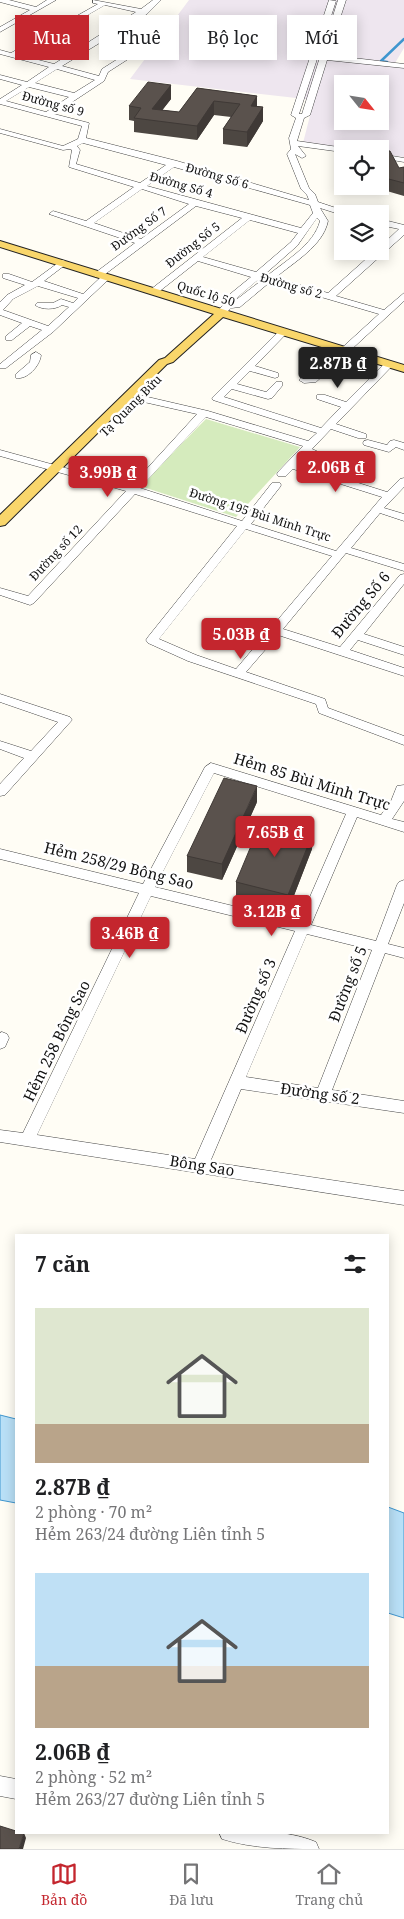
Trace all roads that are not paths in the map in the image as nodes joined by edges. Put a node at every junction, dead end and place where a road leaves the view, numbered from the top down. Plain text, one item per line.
1 (0, 0) edge
2 (52, 0) edge
3 (93, 0) edge
4 (158, 0) edge
5 (332, 0) edge
6 (342, 0) edge
7 (104, 3) junction
8 (37, 9) junction
9 (144, 12) junction
10 (327, 15) edge
11 (337, 15) edge
12 (0, 30) edge
13 (0, 52) edge
14 (13, 56) junction
15 (122, 60) edge
16 (313, 60) edge
17 (323, 60) edge
18 (351, 60) edge
19 (404, 66) edge
20 (55, 67) junction
21 (0, 77) edge
22 (101, 79) junction
23 (28, 85) junction
24 (74, 96) junction
25 (0, 102) edge
26 (47, 115) junction
27 (300, 117) junction
28 (0, 131) edge
29 (82, 140) junction
30 (72, 146) junction
31 (294, 147) junction
32 (334, 150) edge
33 (389, 158) edge
34 (404, 160) edge
35 (174, 164) junction
36 (140, 186) junction
37 (195, 203) junction
38 (317, 209) junction
39 (334, 212) edge
40 (53, 214) dead end
41 (249, 217) junction
42 (87, 224) junction
43 (389, 225) edge
44 (404, 229) edge
45 (304, 232) junction
46 (142, 242) junction
47 (0, 244) edge
48 (197, 258) junction
49 (62, 263) junction
50 (6, 276) dead end
51 (102, 276) junction
52 (257, 276) junction
53 (268, 279) junction
54 (34, 283) junction
55 (153, 292) junction
56 (404, 296) edge
57 (84, 297) junction
58 (328, 297) junction
59 (40, 304) dead end
60 (75, 306) junction
61 (0, 308) edge
62 (224, 310) junction
63 (0, 312) edge
64 (385, 314) junction
65 (29, 322) junction
66 (50, 330) junction
67 (283, 332) junction
68 (9, 338) dead end
69 (344, 351) junction
70 (36, 355) dead end
71 (169, 360) junction
72 (389, 364) junction
73 (3, 366) dead end
74 (248, 367) junction
75 (404, 369) edge
76 (19, 376) dead end
77 (304, 380) dead end
78 (230, 385) junction
79 (321, 397) dead end
80 (139, 398) junction
81 (348, 406) junction
82 (204, 413) junction
83 (325, 428) junction
84 (404, 446) edge
85 (307, 447) junction
86 (1, 454) edge
87 (332, 462) dead end
88 (290, 465) junction
89 (63, 468) junction
90 (404, 481) edge
91 (134, 489) junction
92 (389, 496) junction
93 (377, 509) junction
94 (404, 518) edge
95 (0, 522) edge
96 (243, 524) junction
97 (0, 536) edge
98 (341, 552) junction
99 (404, 568) edge
100 (404, 577) edge
101 (0, 591) edge
102 (275, 630) junction
103 (356, 635) junction
104 (404, 651) edge
105 (342, 652) junction
106 (404, 672) edge
107 (239, 673) junction
108 (0, 698) edge
109 (404, 741) edge
110 (0, 745) edge
111 (33, 756) junction
112 (210, 767) joint
113 (402, 789) dead end
114 (0, 792) edge
115 (353, 812) junction
116 (384, 821) junction
117 (404, 827) edge
118 (0, 854) edge
119 (404, 887) edge
120 (147, 890) junction
121 (302, 930) junction
122 (379, 948) junction
123 (404, 954) edge
124 (236, 1082) junction
125 (323, 1095) junction
126 (404, 1107) edge
127 (0, 1136) edge
128 (27, 1140) junction
129 (200, 1166) junction
130 (404, 1198) edge
131 (0, 1786) edge
132 (15, 1789) edge
133 (235, 1834) edge
134 (267, 1845) edge
135 (309, 1849) edge

1 - 8 street
2 - 8 street
3 - 7 street
4 - 9 street
5 - 10 street, Tạ Quang Bửu
6 - 11 street, Tạ Quang Bửu
7 - 9 street
7 - 14 street
8 - 12 street
9 - 20 street
13 - 14 street
14 - 20 street
15 - 22 street
16 - 27 street, Tạ Quang Bửu
17 - 27 street, Tạ Quang Bửu
18 - 19 street
20 - 22 street
20 - 23 street
21 - 23 street
22 - 24 street
23 - 24 street
23 - 25 street
24 - 26 street
25 - 26 street, Đường số 9
26 - 29 street, Đường số 9
27 - 31 street, Tạ Quang Bửu
28 - 30 street
29 - 30 street
29 - 35 street, Đường Số 6
30 - 36 street, Đường Số 4
31 - 32 street
31 - 38 street, Tạ Quang Bửu
33 - 34 street
35 - 36 street
35 - 38 street, Đường Số 6
36 - 37 street, Đường Số 4
36 - 42 street
37 - 41 street, Đường Số 4
37 - 46 street, Đường Số 7
38 - 39 street, Đường Số 6
38 - 45 street, Tạ Quang Bửu
38 - 53 street, Tạ Quang Bửu
40 - 42 street
41 - 45 street, Đường Số 4
41 - 48 street, Đường Số 5
42 - 46 street
43 - 44 street
44 - 58 street
45 - 52 street, Tạ Quang Bửu
46 - 51 street, Đường Số 7
47 - 49 main road, Quốc lộ 50
48 - 52 street, Đường số 2
48 - 55 street, Đường Số 5
49 - 51 main road, Quốc lộ 50
49 - 54 street
50 - 54 street
51 - 55 main road, Quốc lộ 50
51 - 57 street, Đường Số 7
52 - 53 street, Đường số 2
52 - 62 street, Tạ Quang Bửu
53 - 58 street, Đường số 2
53 - 62 street, Tạ Quang Bửu
54 - 57 street
54 - 61 street
55 - 62 main road, Quốc lộ 50
56 - 64 street
57 - 60 street, Đường Số 7
58 - 64 street, Đường số 2
59 - 60 street
60 - 66 street, Đường Số 7
62 - 67 main road, Quốc lộ 50
62 - 71 main road, Tạ Quang Bửu
63 - 65 street
64 - 69 street
65 - 66 street
65 - 68 street
66 - 73 street, Đường Số 7
67 - 69 main road, Quốc lộ 50
67 - 74 street
69 - 72 main road, Quốc lộ 50
69 - 77 street
70 - 76 street
71 - 80 main road, Tạ Quang Bửu
71 - 89 main road, Tạ Quang Bửu
72 - 75 main road, Quốc lộ 50
72 - 81 street
74 - 78 street
74 - 78 street
78 - 83 street
79 - 81 street
80 - 82 street
80 - 89 main road, Tạ Quang Bửu
81 - 83 street
82 - 85 street
82 - 91 street, Đường số 12
83 - 84 street
83 - 85 street
85 - 87 street
85 - 88 street
86 - 89 street, Đường 195 Bùi Minh Trực
88 - 92 street
88 - 96 street
89 - 91 street, Đường 195 Bùi Minh Trực
89 - 95 main road, Tạ Quang Bửu
89 - 97 main road, Tạ Quang Bửu
90 - 92 street
91 - 96 street, Đường 195 Bùi Minh Trực
91 - 101 street, Đường số 12
92 - 93 street
93 - 94 street
93 - 98 street
96 - 98 street, Đường 195 Bùi Minh Trực
96 - 107 street
98 - 99 street, Đường 195 Bùi Minh Trực
98 - 102 street
100 - 103 street, Đường Số 6
102 - 105 street
102 - 107 street
103 - 104 street
103 - 105 street, Đường Số 6
105 - 106 street
107 - 109 street
108 - 111 street
110 - 111 street
111 - 114 street
112 - 115 street, Hẻm 85 Bùi Minh Trực
112 - 120 street, Hẻm 258 Bông Sao
113 - 116 street
115 - 116 street, Hẻm 85 Bùi Minh Trực
115 - 121 street, Đường số 3
116 - 117 street, Hẻm 85 Bùi Minh Trực
118 - 120 street, Hẻm 258/29 Bông Sao
119 - 122 street, Đường số 5
120 - 121 street, Hẻm 258/29 Bông Sao
120 - 128 street, Hẻm 258 Bông Sao
121 - 122 street, Hẻm 258/29 Bông Sao
121 - 124 street, Đường số 3
122 - 123 street, Hẻm 258/29 Bông Sao
122 - 125 street, Đường số 5
124 - 125 street, Đường số 2
124 - 129 street, Đường số 3
125 - 126 street, Đường số 2
127 - 128 street, Bông Sao
128 - 129 street, Bông Sao
129 - 130 street, Bông Sao
131 - 132 street
133 - 134 street
134 - 135 street

